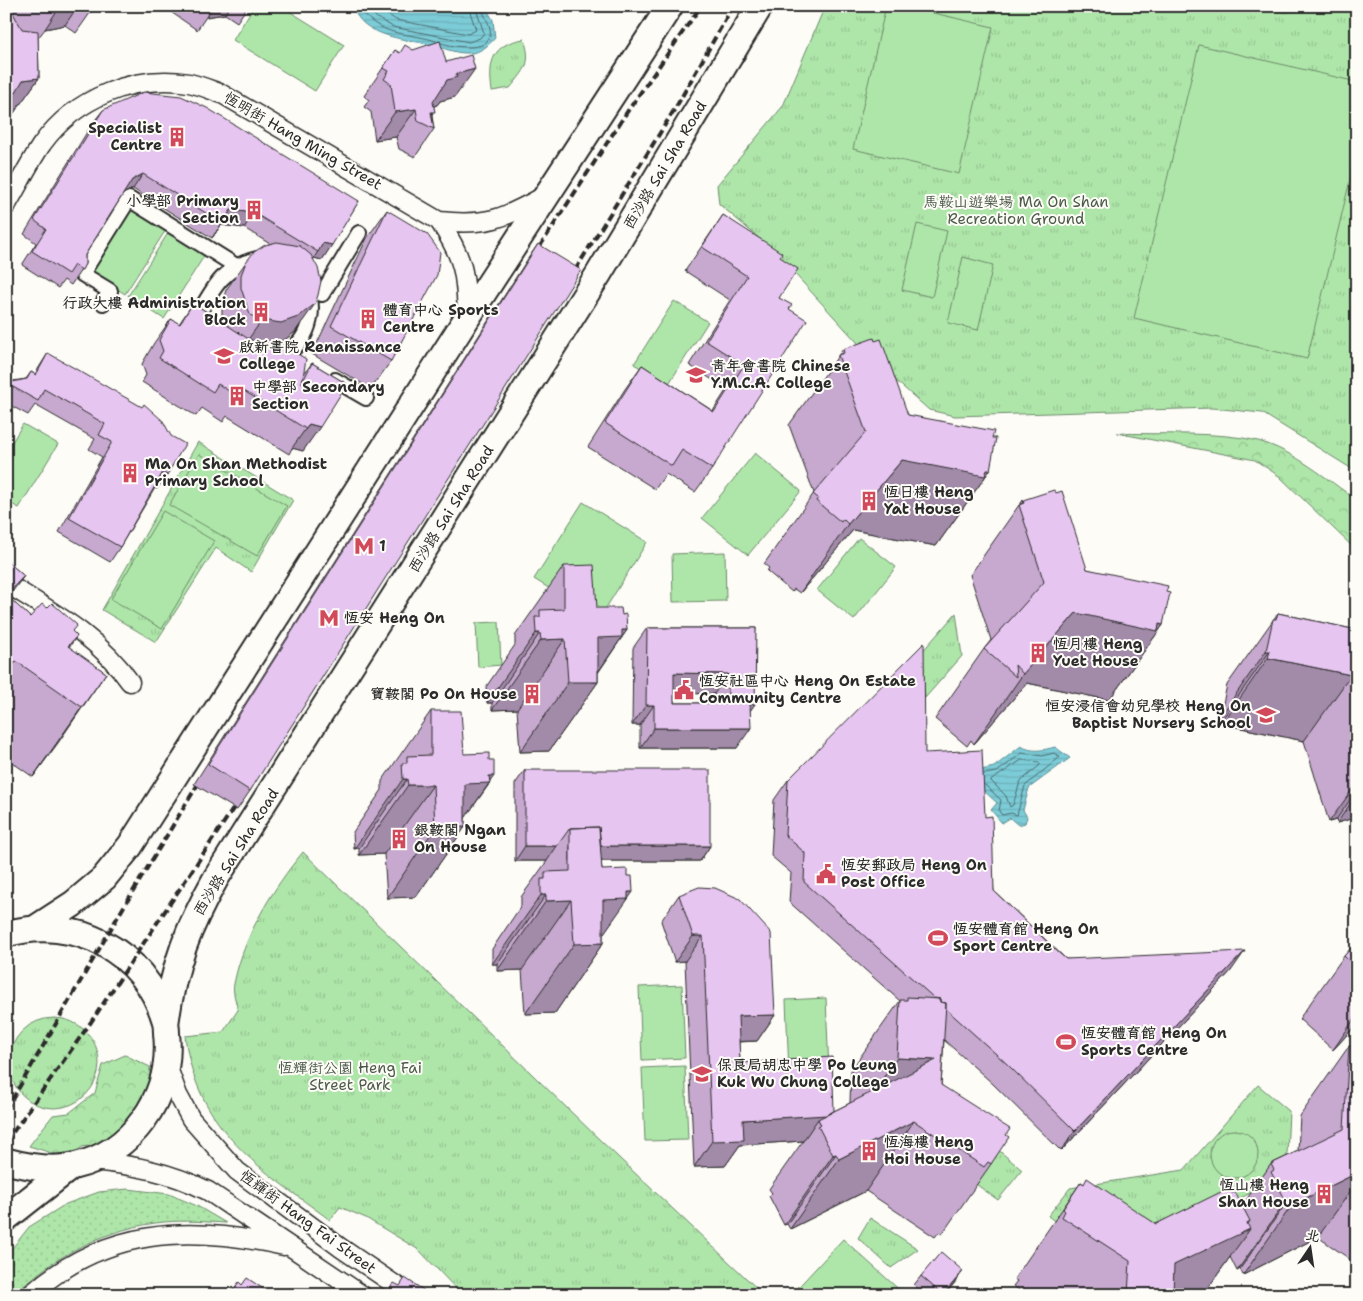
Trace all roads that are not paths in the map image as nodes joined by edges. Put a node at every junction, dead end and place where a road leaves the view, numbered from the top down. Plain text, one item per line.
1 (670, 6) edge
2 (757, 10) edge
3 (548, 194) junction
4 (6, 206) edge
5 (439, 221) junction
6 (359, 233) dead end
7 (236, 266) junction
8 (322, 294) edge
9 (103, 303) dead end
10 (467, 318) junction
11 (335, 380) edge
12 (366, 398) dead end
13 (6, 583) edge
14 (130, 682) dead end
15 (36, 928) junction
16 (6, 934) edge
17 (166, 1021) junction
18 (167, 1065) junction
19 (6, 1160) edge
20 (82, 1163) junction
21 (6, 1218) edge
22 (294, 1248) junction
23 (30, 1295) edge
24 (362, 1295) edge
25 (410, 1295) edge

1 - 3 main road
2 - 17 main road, 西沙路 Sai Sha Road
3 - 5 street, 恆明街 Hang Ming Street
3 - 10 main road
4 - 5 street, 恆明街 Hang Ming Street
5 - 10 street, 恆明街 Hang Ming Street
6 - 8 street
7 - 7 street
7 - 9 street
10 - 15 main road
11 - 12 street
13 - 14 street
15 - 16 main road
15 - 17 main road
17 - 18 main road, 西沙路 Sai Sha Road
18 - 20 main road, 西沙路 Sai Sha Road
18 - 25 street, 恆輝街 Hang Fai Street
19 - 20 main road
20 - 21 main road
20 - 22 street, 恆輝街 Hang Fai Street
22 - 23 street
22 - 24 street, 恆輝街 Hang Fai Street

